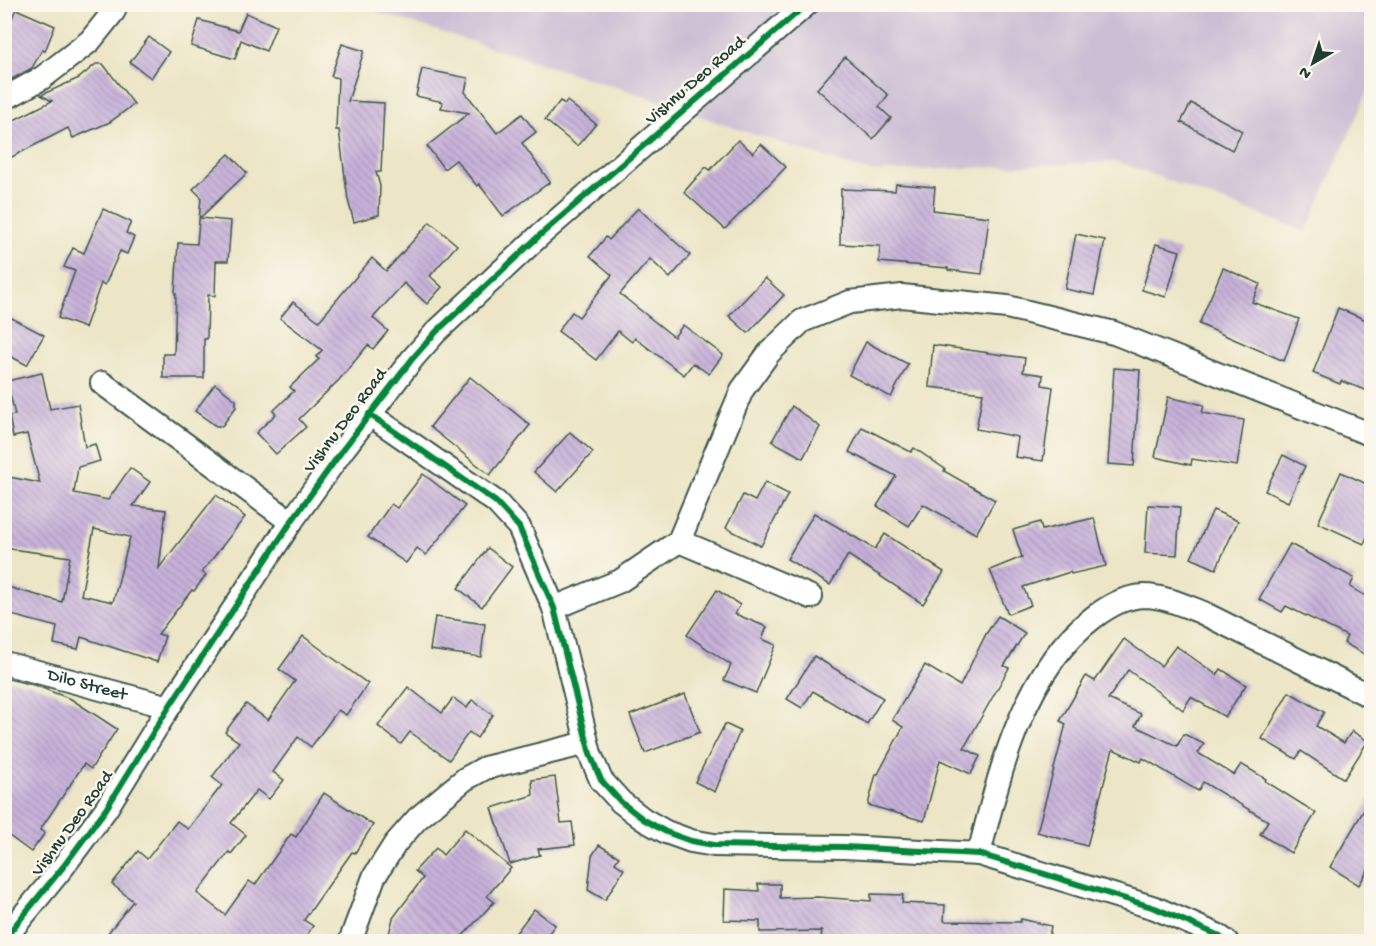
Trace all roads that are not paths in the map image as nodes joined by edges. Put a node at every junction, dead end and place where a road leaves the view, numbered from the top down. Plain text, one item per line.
1 (807, 4) edge
2 (114, 11) dead end
3 (4, 99) edge
4 (102, 383) dead end
5 (369, 414) junction
6 (1371, 435) edge
7 (291, 522) junction
8 (679, 541) junction
9 (812, 597) dead end
10 (554, 608) junction
11 (4, 663) edge
12 (1371, 697) edge
13 (169, 707) junction
14 (587, 743) junction
15 (979, 854) junction
16 (4, 939) edge
17 (350, 942) edge
18 (1227, 942) edge

1 - 5 street, Vishnu Deo Road
2 - 3 street
4 - 7 street
5 - 7 street, Vishnu Deo Road
5 - 10 street
6 - 8 street
7 - 13 street, Vishnu Deo Road
8 - 9 street
8 - 10 street
10 - 14 street
11 - 13 street, Dilo Street
12 - 15 street
13 - 16 street, Vishnu Deo Road
14 - 15 street
14 - 17 street
15 - 18 street

